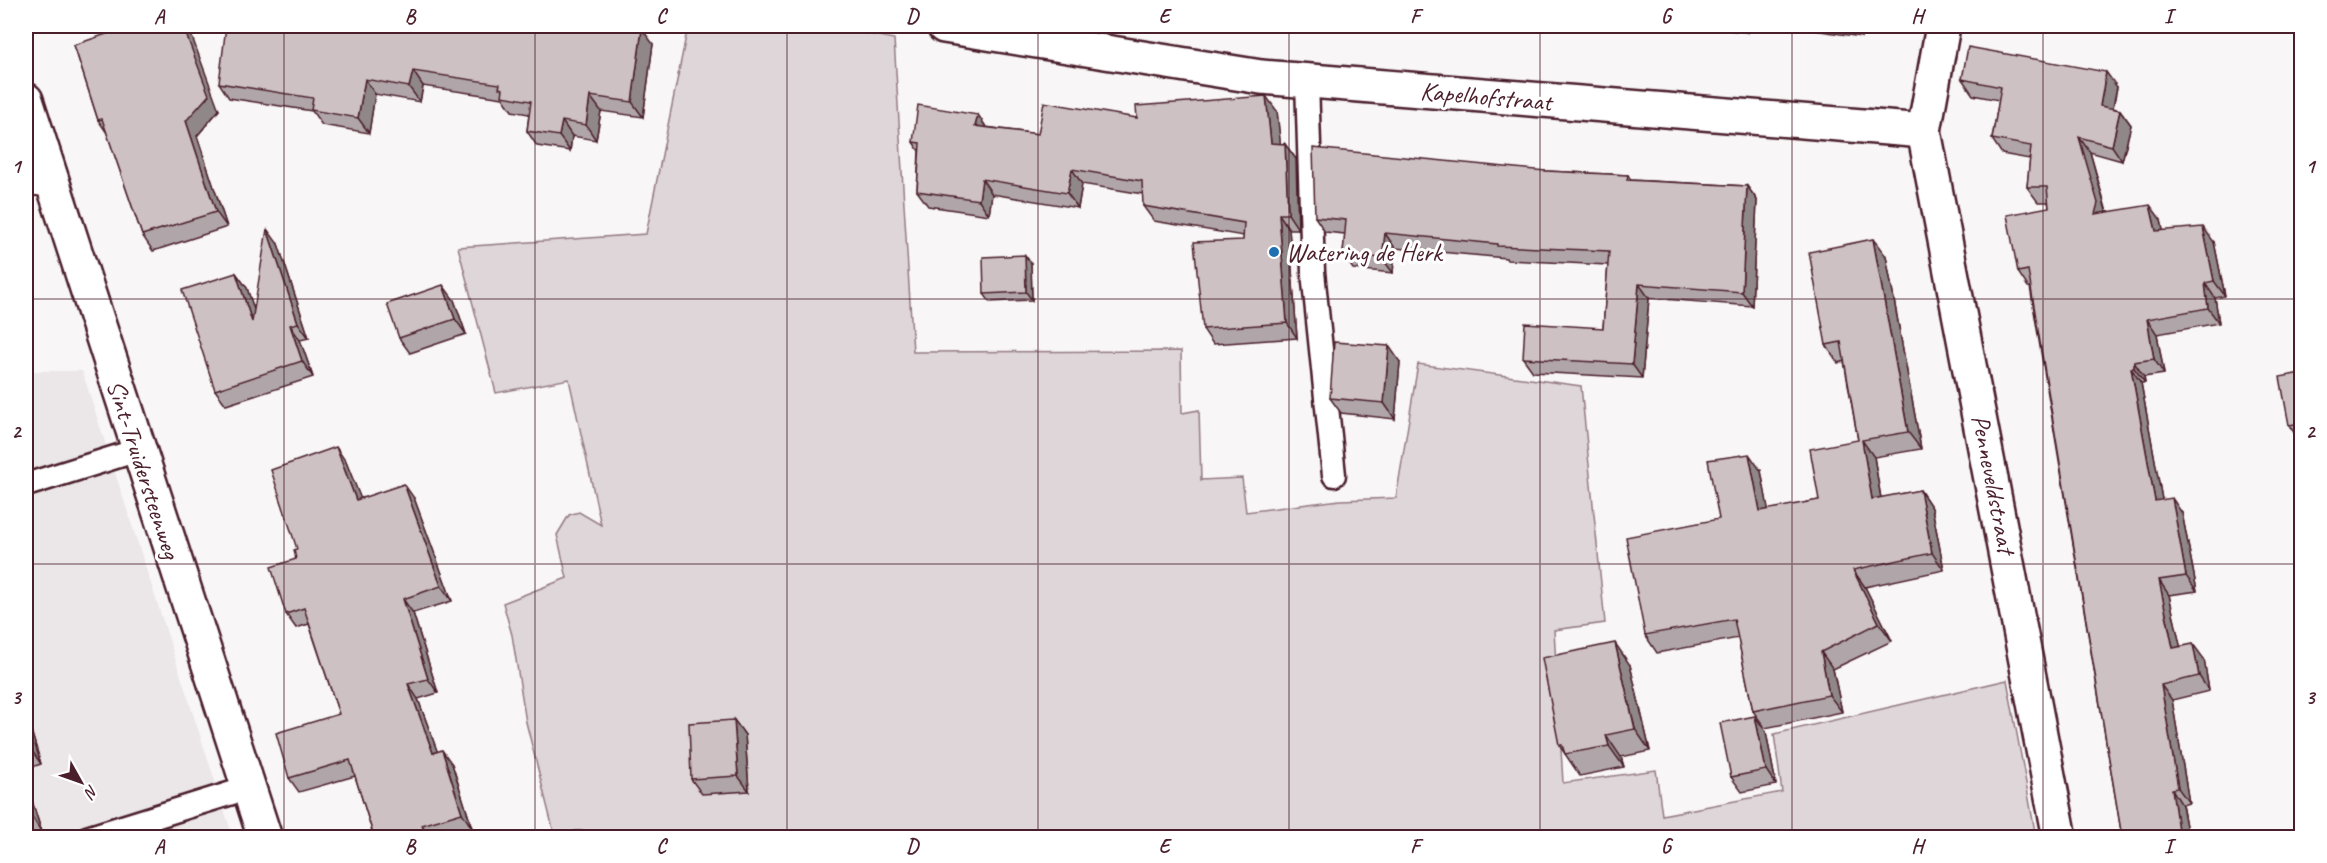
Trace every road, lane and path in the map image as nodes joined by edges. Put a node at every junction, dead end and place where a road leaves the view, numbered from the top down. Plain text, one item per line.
1 (944, 26) edge
2 (1943, 26) edge
3 (1307, 81) junction
4 (26, 100) edge
5 (1924, 132) junction
6 (38, 179) edge
7 (138, 450) junction
8 (1334, 475) dead end
9 (26, 485) edge
10 (248, 788) junction
11 (87, 837) edge
12 (265, 837) edge
13 (2060, 837) edge

1 - 3 street, Kapelhofstraat
2 - 5 street
3 - 5 street, Kapelhofstraat
3 - 8 lane
4 - 6 street, Sint-Truidersteenweg
5 - 13 street, Penneveldstraat
6 - 7 street, Sint-Truidersteenweg
7 - 9 lane
7 - 10 street, Sint-Truidersteenweg
10 - 11 lane
10 - 12 street, Sint-Truidersteenweg

